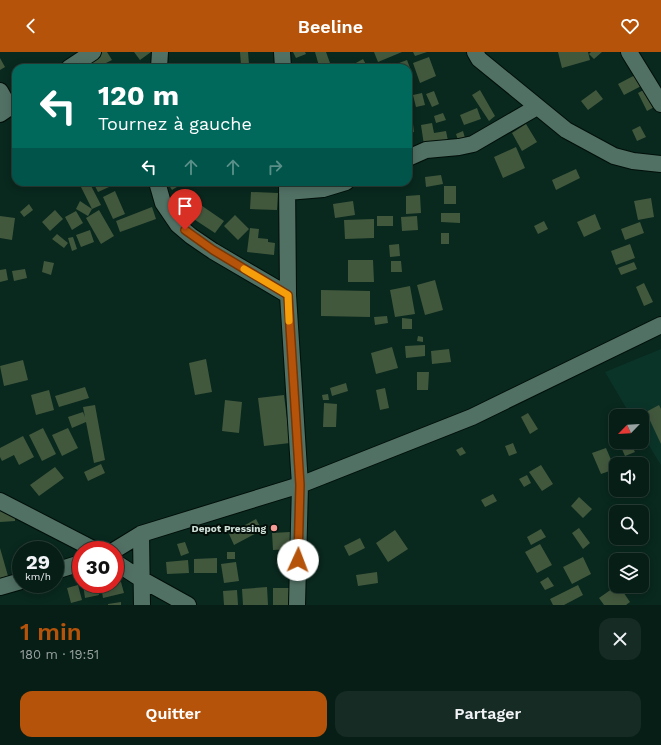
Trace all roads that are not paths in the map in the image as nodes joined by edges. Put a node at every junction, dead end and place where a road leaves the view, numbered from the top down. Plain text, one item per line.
1 (160, 52) edge
2 (282, 52) edge
3 (475, 52) edge
4 (629, 52) edge
5 (91, 53) edge
6 (75, 64) edge
7 (159, 64) edge
8 (283, 64) edge
9 (0, 91) edge
10 (661, 104) edge
11 (537, 106) junction
12 (8, 108) edge
13 (412, 156) edge
14 (661, 164) edge
15 (158, 186) edge
16 (333, 186) edge
17 (287, 187) edge
18 (288, 295) junction
19 (661, 325) edge
20 (300, 485) junction
21 (0, 501) edge
22 (141, 534) junction
23 (78, 541) edge
24 (124, 544) edge
25 (124, 568) edge
26 (141, 579) junction
27 (12, 584) edge
28 (0, 587) edge
29 (142, 605) edge
30 (188, 605) edge
31 (297, 605) edge

1 - 7 street
2 - 8 street
3 - 11 street
4 - 10 street
5 - 6 street
9 - 12 street
11 - 13 street
11 - 14 street
15 - 18 street
16 - 17 street
17 - 18 street
18 - 20 street
19 - 20 street
20 - 22 street
20 - 31 street
21 - 23 street
22 - 24 street
22 - 26 street
25 - 26 street
26 - 29 street
26 - 30 street
27 - 28 street

